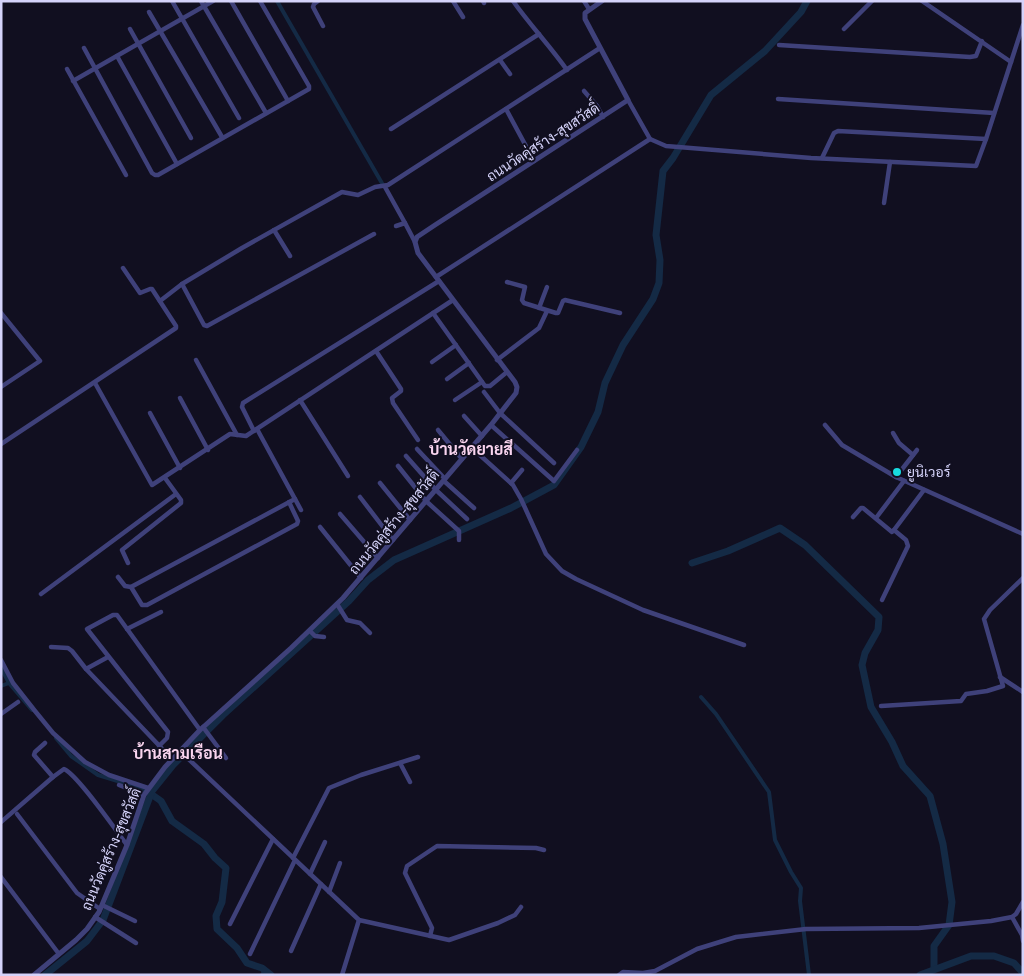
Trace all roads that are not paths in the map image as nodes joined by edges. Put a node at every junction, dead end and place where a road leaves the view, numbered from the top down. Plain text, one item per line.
1 (172, 1) edge
2 (213, 1) edge
3 (231, 1) edge
4 (260, 1) edge
5 (318, 1) edge
6 (453, 1) edge
7 (513, 1) edge
8 (584, 1) edge
9 (602, 1) edge
10 (872, 1) edge
11 (922, 1) edge
12 (203, 4) edge
13 (589, 9) junction
14 (149, 12) dead end
15 (462, 16) dead end
16 (182, 19) junction
17 (1023, 25) edge
18 (323, 26) dead end
19 (130, 29) dead end
20 (844, 29) dead end
21 (160, 31) junction
22 (539, 34) junction
23 (982, 41) junction
24 (138, 44) junction
25 (778, 45) dead end
26 (84, 48) dead end
27 (600, 48) junction
28 (117, 56) junction
29 (500, 60) junction
30 (1011, 62) junction
31 (95, 68) junction
32 (67, 69) dead end
33 (567, 70) junction
34 (510, 74) dead end
35 (73, 81) junction
36 (584, 91) dead end
37 (778, 99) dead end
38 (628, 100) junction
39 (288, 101) junction
40 (506, 109) junction
41 (994, 113) junction
42 (266, 114) junction
43 (603, 117) junction
44 (239, 118) dead end
45 (391, 129) dead end
46 (222, 137) junction
47 (191, 138) dead end
48 (650, 139) junction
49 (986, 139) junction
50 (822, 158) junction
51 (534, 161) junction
52 (890, 162) junction
53 (177, 164) junction
54 (126, 175) dead end
55 (385, 186) junction
56 (884, 203) dead end
57 (405, 223) junction
58 (396, 226) dead end
59 (274, 230) junction
60 (374, 234) dead end
61 (415, 242) junction
62 (290, 256) dead end
63 (123, 268) dead end
64 (437, 279) junction
65 (508, 282) dead end
66 (182, 284) junction
67 (547, 287) dead end
68 (453, 300) junction
69 (160, 301) junction
70 (540, 308) junction
71 (548, 311) junction
72 (1, 313) edge
73 (433, 314) junction
74 (620, 314) dead end
75 (456, 345) junction
76 (376, 351) junction
77 (196, 360) dead end
78 (497, 360) junction
79 (432, 362) dead end
80 (469, 363) junction
81 (507, 372) junction
82 (447, 378) dead end
83 (482, 382) junction
84 (95, 383) junction
85 (1, 387) edge
86 (484, 392) dead end
87 (180, 398) dead end
88 (300, 400) junction
89 (455, 400) dead end
90 (150, 413) dead end
91 (500, 413) junction
92 (464, 416) dead end
93 (491, 425) junction
94 (825, 425) dead end
95 (256, 430) junction
96 (438, 430) dead end
97 (893, 433) dead end
98 (237, 435) junction
99 (482, 436) junction
100 (418, 440) dead end
101 (1, 444) edge
102 (472, 448) junction
103 (417, 449) dead end
104 (208, 450) junction
105 (577, 450) dead end
106 (917, 450) dead end
107 (913, 455) junction
108 (406, 456) dead end
109 (462, 459) junction
110 (554, 463) dead end
111 (398, 466) dead end
112 (180, 468) junction
113 (522, 470) dead end
114 (348, 476) dead end
115 (896, 477) junction
116 (165, 478) junction
117 (444, 480) junction
118 (904, 481) junction
119 (380, 483) dead end
120 (511, 483) junction
121 (436, 490) junction
122 (924, 490) junction
123 (176, 494) junction
124 (360, 497) dead end
125 (295, 499) junction
126 (426, 501) junction
127 (289, 502) junction
128 (474, 508) dead end
129 (301, 510) dead end
130 (340, 514) dead end
131 (853, 517) dead end
132 (876, 518) junction
133 (467, 519) dead end
134 (410, 520) junction
135 (320, 527) dead end
136 (894, 530) junction
137 (1023, 534) edge
138 (394, 540) junction
139 (459, 540) dead end
140 (378, 558) junction
141 (128, 563) dead end
142 (118, 577) dead end
143 (362, 578) junction
144 (1023, 578) edge
145 (131, 588) junction
146 (41, 594) dead end
147 (882, 600) dead end
148 (338, 605) junction
149 (160, 612) dead end
150 (127, 629) junction
151 (312, 633) junction
152 (370, 633) dead end
153 (324, 637) dead end
154 (744, 645) dead end
155 (51, 647) dead end
156 (108, 657) junction
157 (1, 660) edge
158 (86, 668) junction
159 (1000, 677) junction
160 (1023, 692) edge
161 (18, 702) dead end
162 (881, 706) dead end
163 (1, 714) edge
164 (204, 731) junction
165 (45, 743) dead end
166 (159, 746) junction
167 (183, 754) junction
168 (418, 757) dead end
169 (226, 758) dead end
170 (172, 759) junction
171 (400, 763) junction
172 (53, 777) junction
173 (410, 782) dead end
174 (119, 785) dead end
175 (146, 792) junction
176 (17, 814) dead end
177 (1, 822) edge
178 (273, 839) junction
179 (326, 842) dead end
180 (126, 846) junction
181 (544, 850) dead end
182 (294, 859) junction
183 (340, 863) dead end
184 (310, 874) junction
185 (1, 877) edge
186 (321, 884) junction
187 (329, 892) junction
188 (1023, 902) edge
189 (105, 908) junction
190 (520, 910) dead end
191 (1012, 917) junction
192 (100, 920) junction
193 (359, 920) junction
194 (135, 921) dead end
195 (230, 924) dead end
196 (430, 936) junction
197 (1023, 941) edge
198 (136, 943) dead end
199 (291, 951) dead end
200 (59, 954) junction
201 (250, 954) dead end
202 (34, 975) edge
203 (342, 975) edge
204 (619, 975) edge

1 - 16 street
2 - 12 street
3 - 39 street
4 - 39 street
5 - 18 street
6 - 15 street
7 - 22 street
8 - 13 street
9 - 13 street
10 - 20 street
11 - 23 street
12 - 16 street
12 - 42 street
13 - 27 street
14 - 21 street
16 - 21 street
16 - 44 street
17 - 30 street
19 - 24 street
21 - 24 street
21 - 46 street
22 - 29 street
22 - 33 street
23 - 25 street
23 - 30 street
24 - 28 street
24 - 47 street
26 - 31 street
27 - 33 street
27 - 38 street
28 - 31 street
28 - 53 street
29 - 34 street
29 - 45 street
30 - 41 street
31 - 35 street
31 - 53 street
32 - 35 street
33 - 40 street
35 - 54 street
36 - 43 street
37 - 41 street
38 - 43 street, ถนนวัดคู่สร้าง-สุขสวัสดิ์
38 - 48 street
39 - 42 street
40 - 51 street
40 - 55 street
41 - 49 street
42 - 46 street
43 - 51 street, ถนนวัดคู่สร้าง-สุขสวัสดิ์
46 - 53 street
48 - 50 street
48 - 64 street
49 - 50 street
49 - 52 street
50 - 52 street
51 - 61 street, ถนนวัดคู่สร้าง-สุขสวัสดิ์
52 - 56 street
55 - 57 street
55 - 59 street
57 - 58 street
57 - 61 street
59 - 62 street
59 - 66 street
60 - 66 street
61 - 64 street, ถนนวัดคู่สร้าง-สุขสวัสดิ์
63 - 69 street
64 - 68 street, ถนนวัดคู่สร้าง-สุขสวัสดิ์
64 - 95 street
65 - 70 street
66 - 69 street
67 - 70 street
68 - 73 street
68 - 78 street, ถนนวัดคู่สร้าง-สุขสวัสดิ์
69 - 84 street
70 - 71 street
71 - 74 street
71 - 78 street
72 - 85 street
73 - 75 street
73 - 76 street
75 - 79 street
75 - 80 street
76 - 88 street
76 - 100 street
77 - 98 street
78 - 81 street, ถนนวัดคู่สร้าง-สุขสวัสดิ์
80 - 82 street
80 - 83 street
81 - 83 street
81 - 91 street, ถนนวัดคู่สร้าง-สุขสวัสดิ์
83 - 89 street
84 - 101 street
84 - 116 street
86 - 91 street
87 - 104 street
88 - 95 street
88 - 114 street
90 - 112 street
91 - 93 street, ถนนวัดคู่สร้าง-สุขสวัสดิ์
91 - 110 street
92 - 99 street
93 - 99 street, ถนนวัดคู่สร้าง-สุขสวัสดิ์
93 - 105 street
94 - 115 street
95 - 98 street
95 - 125 street
96 - 109 street
97 - 107 street
98 - 104 street
99 - 102 street, ถนนวัดคู่สร้าง-สุขสวัสดิ์
102 - 109 street, ถนนวัดคู่สร้าง-สุขสวัสดิ์
102 - 120 street
103 - 117 street
104 - 112 street
106 - 107 street
107 - 115 street
108 - 121 street
109 - 117 street, ถนนวัดคู่สร้าง-สุขสวัสดิ์
111 - 126 street
112 - 116 street
113 - 120 street
115 - 118 street
116 - 123 street
117 - 121 street, ถนนวัดคู่สร้าง-สุขสวัสดิ์
117 - 128 street
118 - 122 street
118 - 132 street
119 - 134 street
120 - 154 street
121 - 126 street, ถนนวัดคู่สร้าง-สุขสวัสดิ์
121 - 133 street
122 - 136 street
122 - 137 street
123 - 141 street
123 - 146 street
124 - 138 street
125 - 127 street
125 - 129 street
126 - 134 street, ถนนวัดคู่สร้าง-สุขสวัสดิ์
126 - 139 street
127 - 145 street
127 - 145 street
130 - 140 street
131 - 132 street
132 - 136 street
134 - 138 street, ถนนวัดคู่สร้าง-สุขสวัสดิ์
135 - 143 street
136 - 147 street
138 - 140 street, ถนนวัดคู่สร้าง-สุขสวัสดิ์
140 - 143 street, ถนนวัดคู่สร้าง-สุขสวัสดิ์
142 - 145 street
143 - 148 street, ถนนวัดคู่สร้าง-สุขสวัสดิ์
144 - 159 street
148 - 151 street, ถนนวัดคู่สร้าง-สุขสวัสดิ์
148 - 152 street
149 - 150 street
150 - 156 street
150 - 164 street
151 - 153 street
151 - 164 street, ถนนวัดคู่สร้าง-สุขสวัสดิ์
155 - 158 street
156 - 158 street
156 - 166 street
157 - 175 street
158 - 166 street
159 - 160 street
159 - 162 street
161 - 163 street
164 - 167 street, ถนนวัดคู่สร้าง-สุขสวัสดิ์
164 - 169 street
165 - 172 street
166 - 170 street
167 - 170 street, ถนนวัดคู่สร้าง-สุขสวัสดิ์
167 - 178 street
168 - 171 street
170 - 175 street, ถนนวัดคู่สร้าง-สุขสวัสดิ์
171 - 173 street
171 - 182 street
172 - 177 street
172 - 180 street
174 - 175 street
175 - 180 street, ถนนวัดคู่สร้าง-สุขสวัสดิ์
176 - 189 street
178 - 182 street
178 - 195 street
179 - 184 street
180 - 189 street, ถนนวัดคู่สร้าง-สุขสวัสดิ์
181 - 196 street
182 - 184 street
182 - 201 street
183 - 187 street
184 - 186 street
185 - 200 street
186 - 187 street
186 - 199 street
187 - 193 street
188 - 191 street
189 - 192 street, ถนนวัดคู่สร้าง-สุขสวัสดิ์
189 - 194 street
190 - 196 street
191 - 197 street
191 - 204 street
192 - 198 street
192 - 200 street, ถนนวัดคู่สร้าง-สุขสวัสดิ์
193 - 196 street
193 - 203 street
200 - 202 street, ถนนวัดคู่สร้าง-สุขสวัสดิ์

